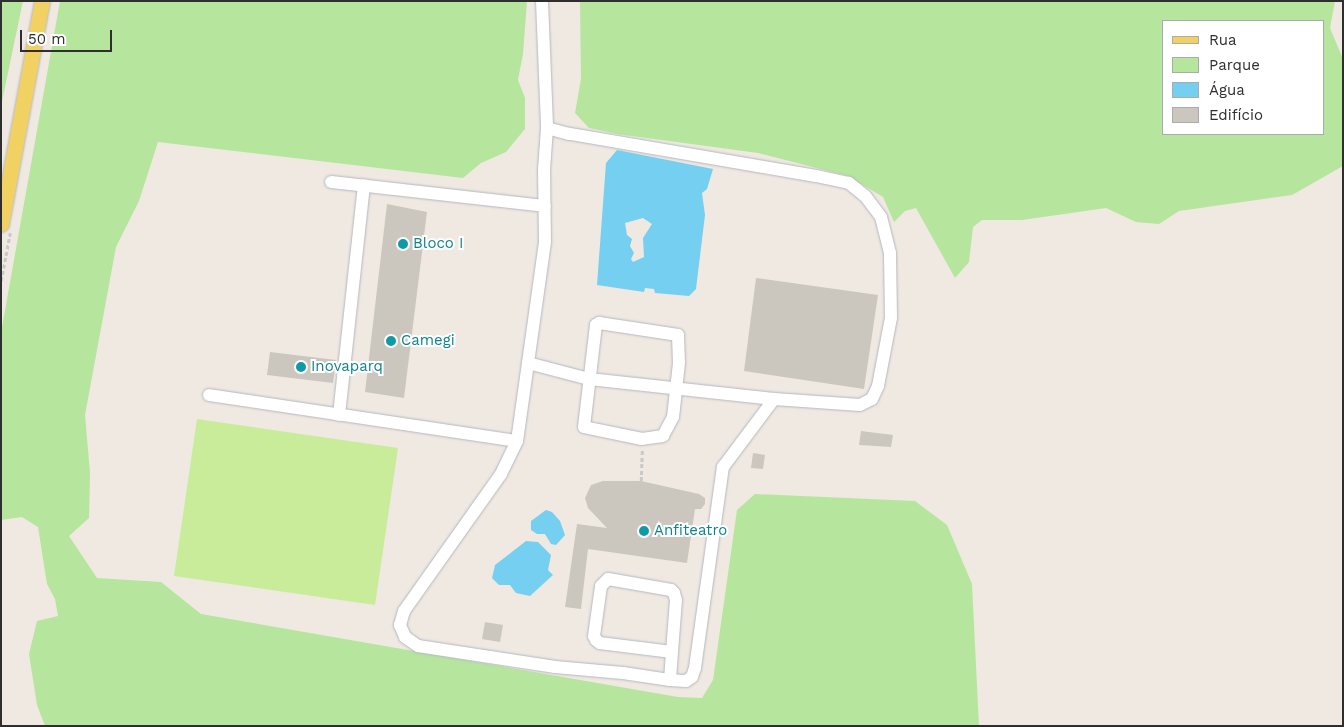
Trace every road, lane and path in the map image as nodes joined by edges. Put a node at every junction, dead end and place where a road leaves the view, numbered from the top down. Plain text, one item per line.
1 (32, 1) edge
2 (42, 1) edge
3 (542, 1) edge
4 (546, 128) junction
5 (1, 169) edge
6 (331, 182) dead end
7 (364, 185) junction
8 (545, 206) junction
9 (1, 224) edge
10 (528, 363) junction
11 (589, 379) junction
12 (676, 389) junction
13 (209, 396) dead end
14 (774, 399) junction
15 (338, 415) junction
16 (642, 439) junction
17 (517, 441) junction
18 (641, 481) dead end
19 (672, 652) junction
20 (670, 680) junction

1 - 5 main road
2 - 9 main road
3 - 4 lane
4 - 8 lane
4 - 14 lane
6 - 7 lane
7 - 8 lane
7 - 15 lane
8 - 10 lane
10 - 11 lane
10 - 17 lane
11 - 12 lane
11 - 12 lane
11 - 16 lane
12 - 14 lane
12 - 16 lane
13 - 15 lane
14 - 20 lane
15 - 17 lane
16 - 18 path
17 - 20 lane
19 - 19 lane
19 - 20 lane

